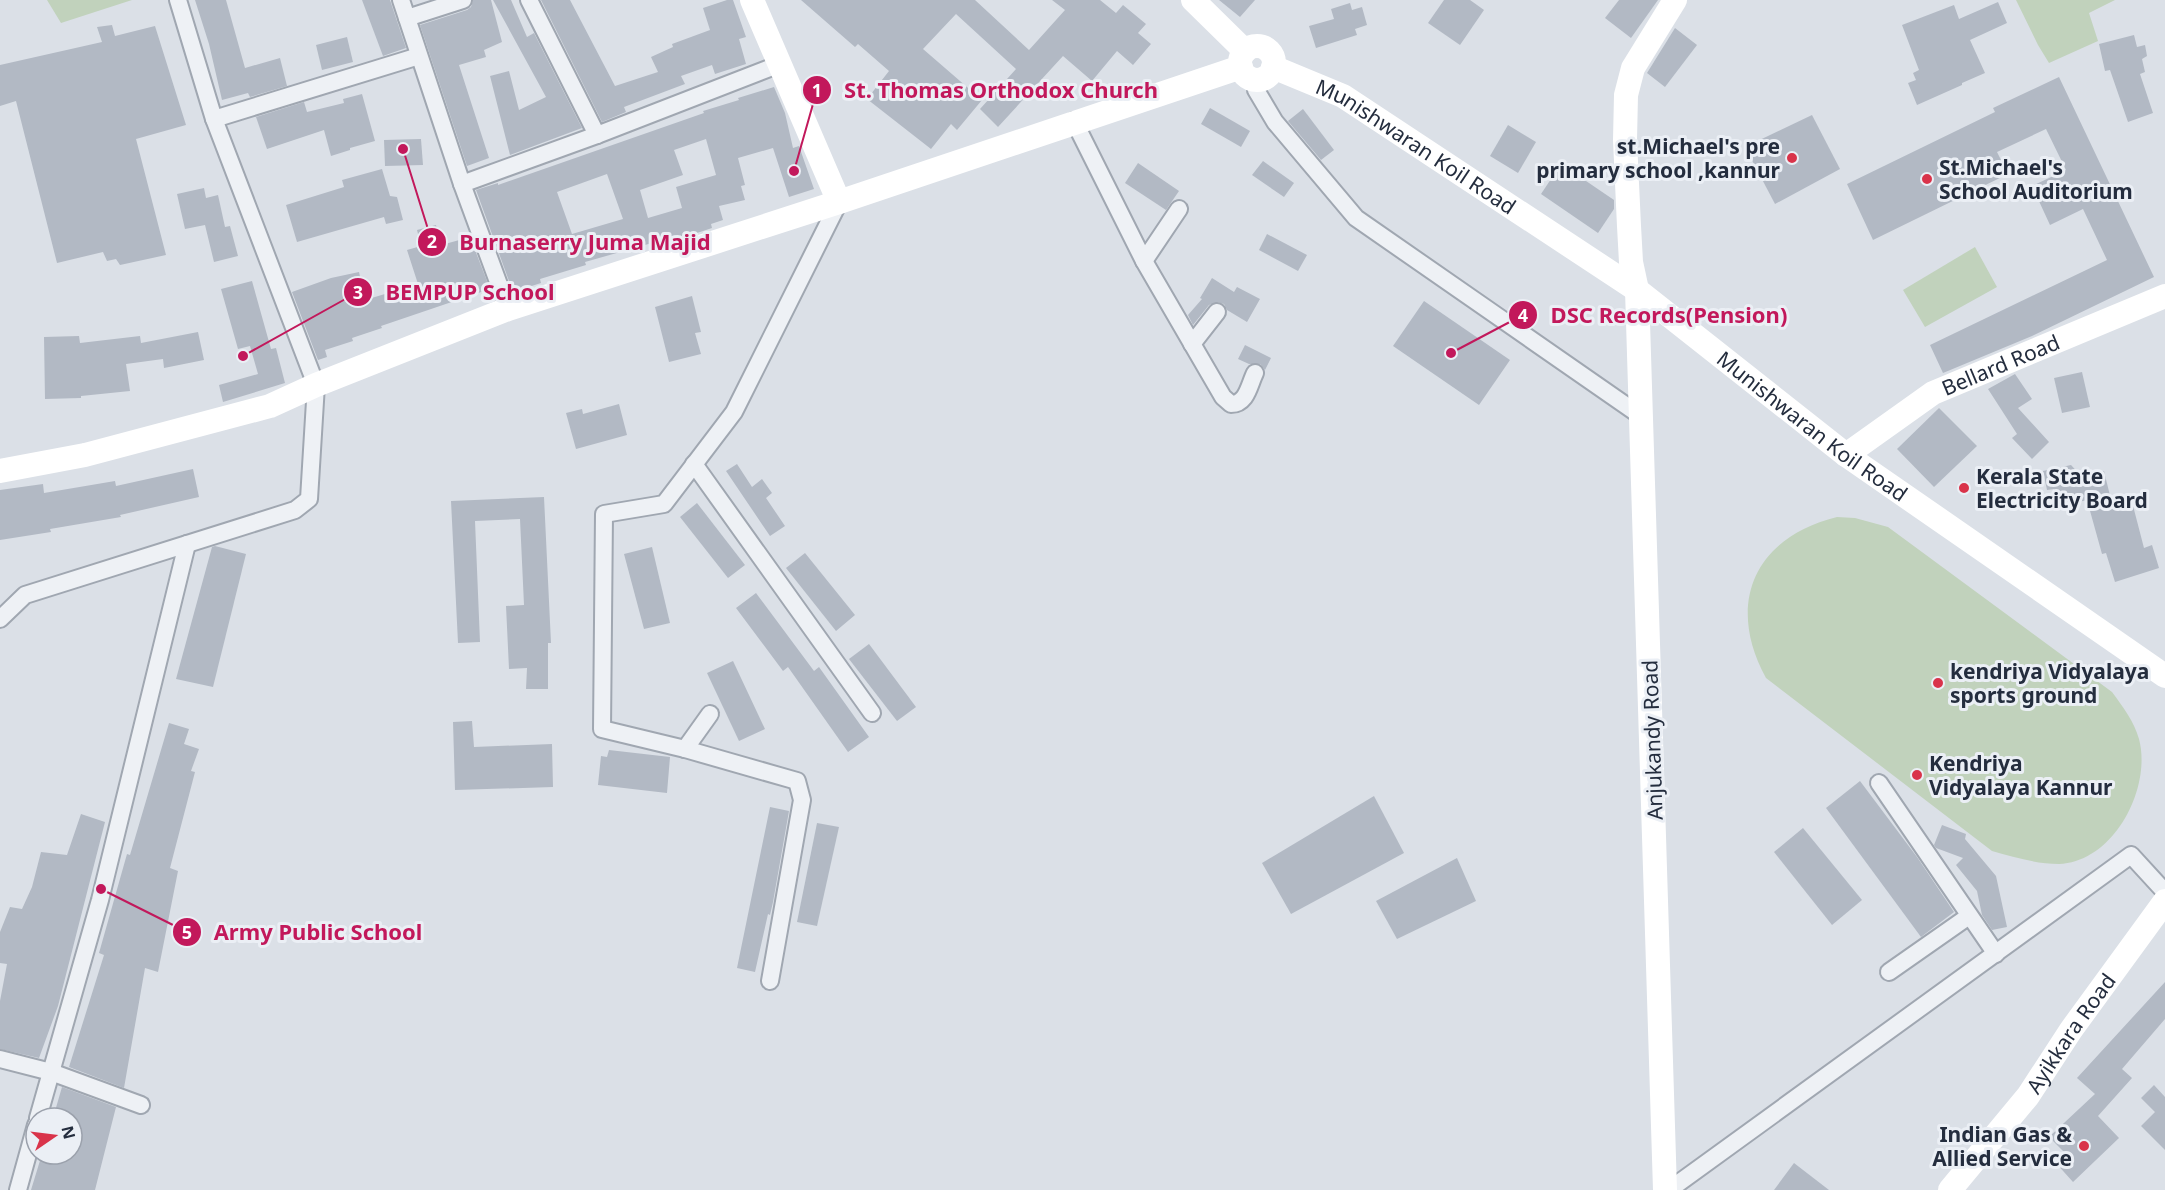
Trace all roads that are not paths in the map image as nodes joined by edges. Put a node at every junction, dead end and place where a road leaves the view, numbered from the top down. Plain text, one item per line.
1 (178, 0) edge
2 (401, 0) edge
3 (463, 0) edge
4 (529, 0) edge
5 (752, 0) edge
6 (1193, 0) edge
7 (1675, 0) edge
8 (407, 18) junction
9 (419, 56) junction
10 (780, 64) junction
11 (1254, 66) junction
12 (214, 119) junction
13 (1074, 121) junction
14 (597, 135) junction
15 (462, 184) junction
16 (840, 201) junction
17 (1179, 209) dead end
18 (1144, 261) junction
19 (1637, 290) junction
20 (2165, 296) edge
21 (508, 309) junction
22 (1217, 312) dead end
23 (1192, 344) junction
24 (1255, 373) dead end
25 (316, 385) junction
26 (1641, 416) junction
27 (1846, 455) junction
28 (694, 464) junction
29 (0, 471) edge
30 (187, 544) junction
31 (0, 619) edge
32 (2165, 676) edge
33 (872, 713) dead end
34 (710, 714) dead end
35 (685, 749) junction
36 (1879, 783) dead end
37 (2165, 892) edge
38 (2165, 901) edge
39 (1969, 916) junction
40 (1996, 954) junction
41 (1889, 972) dead end
42 (770, 981) dead end
43 (0, 1059) edge
44 (51, 1072) junction
45 (141, 1105) dead end
46 (41, 1106) edge
47 (25, 1166) edge
48 (18, 1190) edge
49 (1667, 1190) edge
50 (1950, 1190) edge

1 - 12 street
2 - 8 street
3 - 8 street
4 - 14 street
5 - 10 street
6 - 11 street, Munishwaran Koil Road
7 - 19 street, Anjukandy Road
8 - 9 street
9 - 12 street
9 - 15 street
10 - 14 street
10 - 16 street
11 - 13 street
11 - 19 street, Munishwaran Koil Road
11 - 26 street
12 - 25 street
13 - 16 street
13 - 18 street
14 - 15 street
15 - 21 street
16 - 21 street
16 - 28 street
17 - 18 street
18 - 23 street
19 - 26 street, Anjukandy Road
19 - 27 street, Munishwaran Koil Road
20 - 27 street, Bellard Road
21 - 25 street
22 - 23 street
23 - 24 street
25 - 29 street
25 - 30 street
26 - 49 street, Anjukandy Road
27 - 32 street, Munishwaran Koil Road
28 - 33 street
28 - 35 street
30 - 31 street
30 - 44 street
34 - 35 street
35 - 42 street
36 - 39 street
37 - 40 street
38 - 50 street, Ayikkara Road
39 - 40 street
39 - 41 street
40 - 49 street
43 - 44 street
44 - 45 street
44 - 46 street
47 - 48 street

